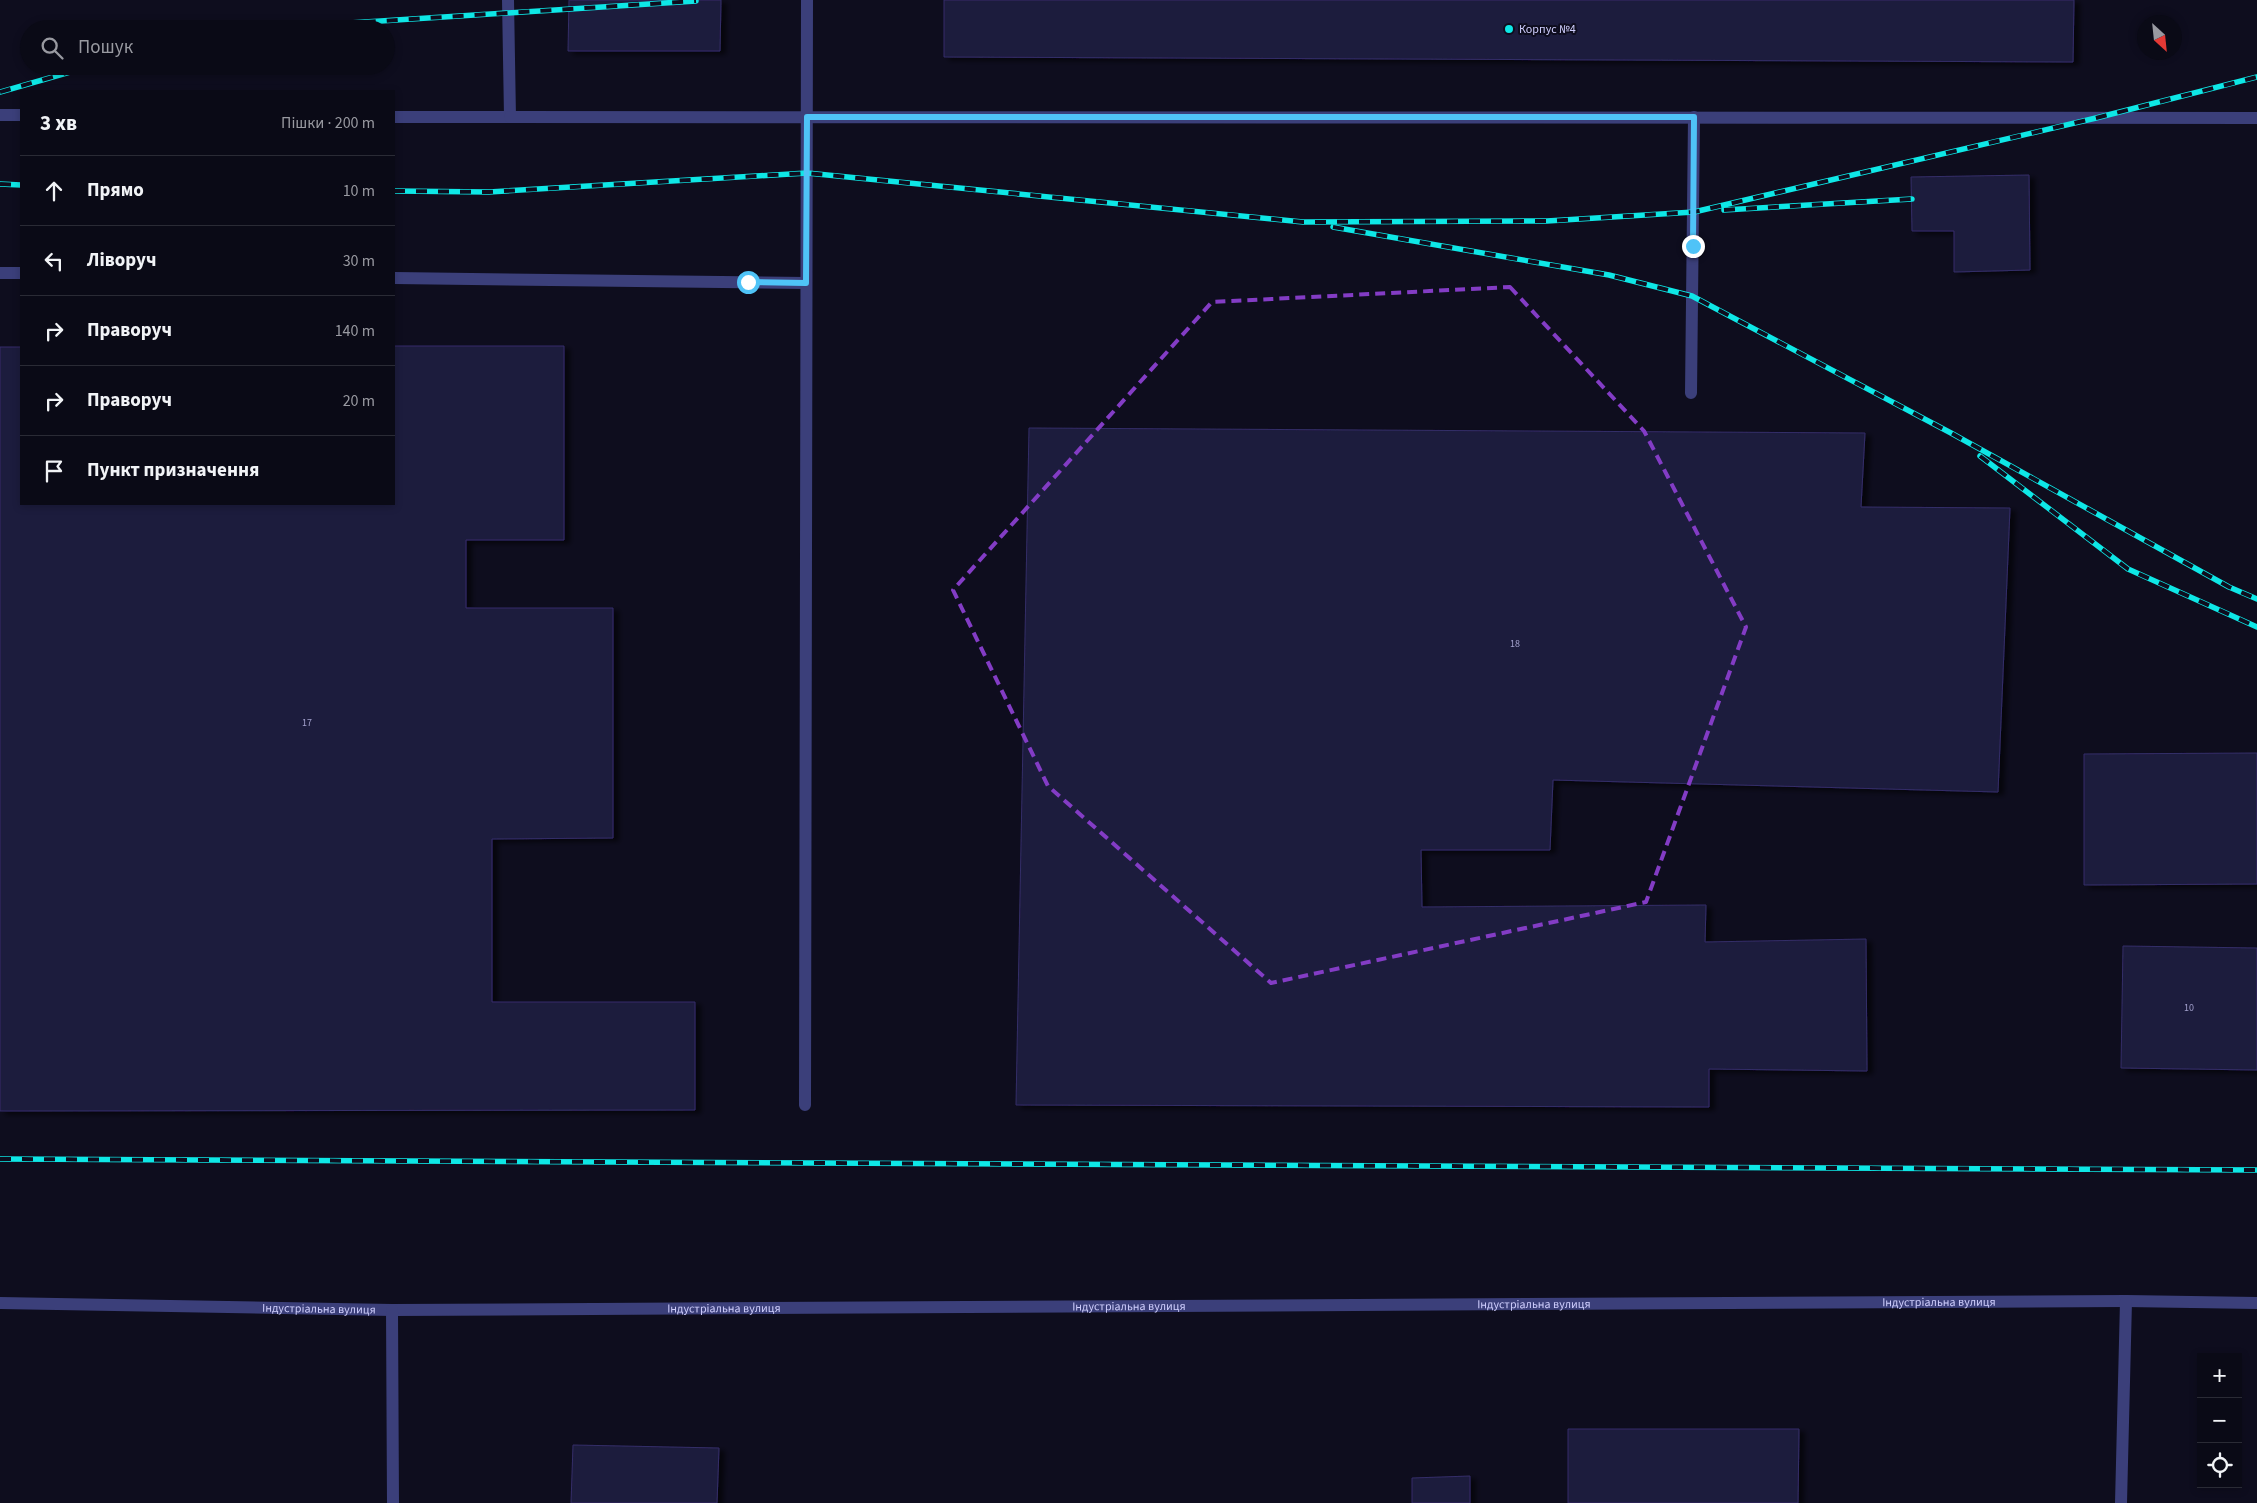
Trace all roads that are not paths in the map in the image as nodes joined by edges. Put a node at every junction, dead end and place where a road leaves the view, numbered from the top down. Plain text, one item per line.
1 (508, 0) edge
2 (807, 0) edge
3 (0, 115) edge
4 (20, 115) edge
5 (395, 117) edge
6 (510, 117) junction
7 (807, 117) junction
8 (1694, 117) junction
9 (2257, 118) edge
10 (0, 273) edge
11 (20, 273) edge
12 (395, 278) edge
13 (806, 283) junction
14 (1691, 393) dead end
15 (804, 1104) dead end
16 (2126, 1301) junction
17 (0, 1303) edge
18 (2257, 1303) edge
19 (392, 1310) junction
20 (393, 1503) edge
21 (2122, 1503) edge

1 - 6 street
2 - 7 street
3 - 4 street
5 - 6 street
6 - 7 street
7 - 8 street
7 - 13 street
8 - 9 street
8 - 14 street
10 - 11 street
12 - 13 street
13 - 15 street
16 - 18 street, Індустріальна вулиця
16 - 19 street, Індустріальна вулиця
16 - 21 street
17 - 19 street, Індустріальна вулиця
19 - 20 street

